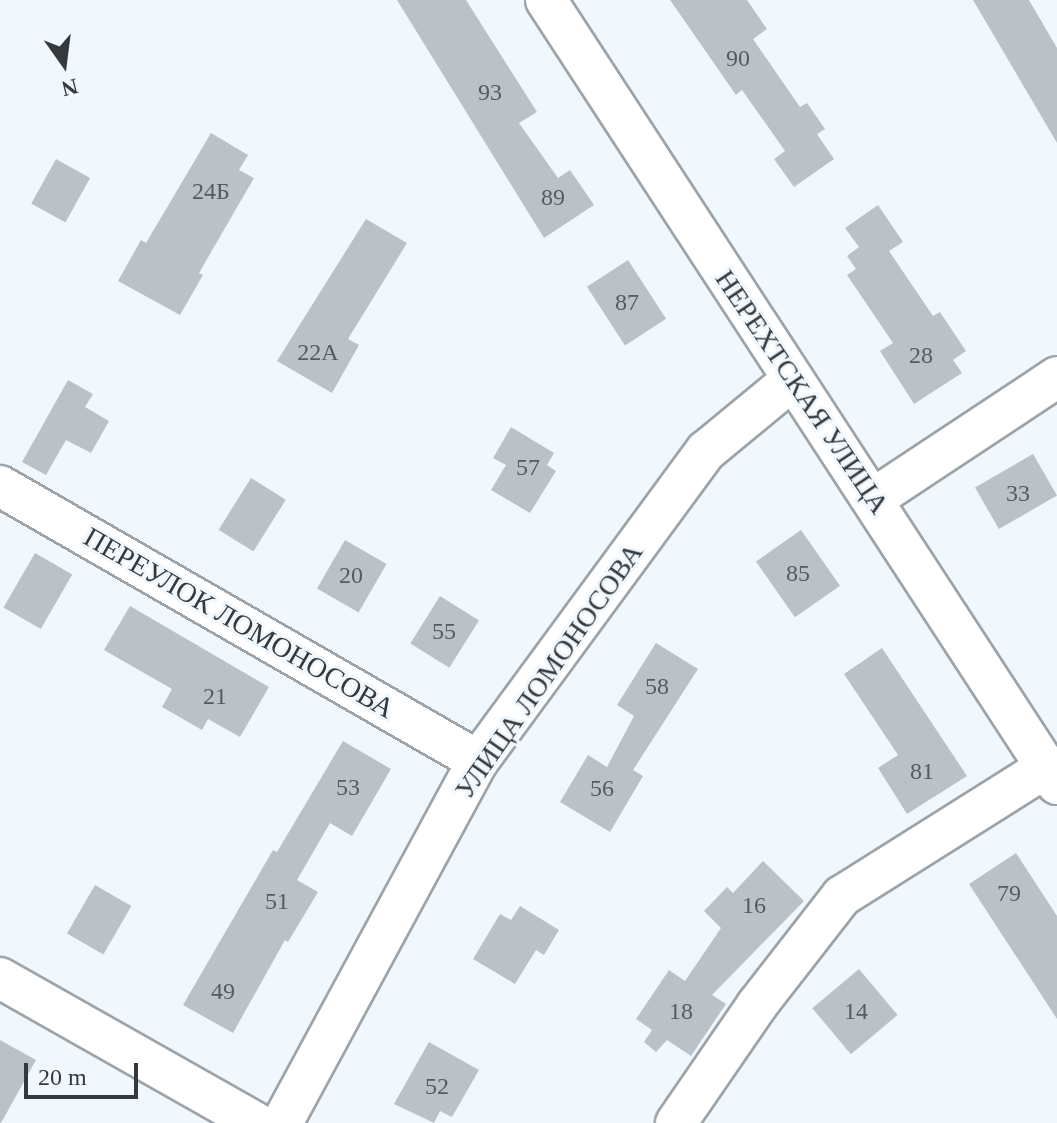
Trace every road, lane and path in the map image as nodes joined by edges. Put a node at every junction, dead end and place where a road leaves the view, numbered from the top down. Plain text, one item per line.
1 (546, 0) edge
2 (1057, 377) edge
3 (792, 380) junction
4 (0, 486) edge
5 (873, 499) junction
6 (478, 761) junction
7 (1052, 775) edge
8 (0, 978) edge
9 (256, 1123) edge
10 (282, 1123) edge
11 (676, 1123) edge

1 - 3 street, НЕРЕХТСКАЯ УЛИЦА
2 - 5 street
3 - 5 street, НЕРЕХТСКАЯ УЛИЦА
3 - 6 street, УЛИЦА ЛОМОНОСОВА
4 - 6 street, ПЕРЕУЛОК ЛОМОНОСОВА
5 - 7 street, НЕРЕХТСКАЯ УЛИЦА
6 - 10 street, УЛИЦА ЛОМОНОСОВА
7 - 11 street
8 - 9 street

